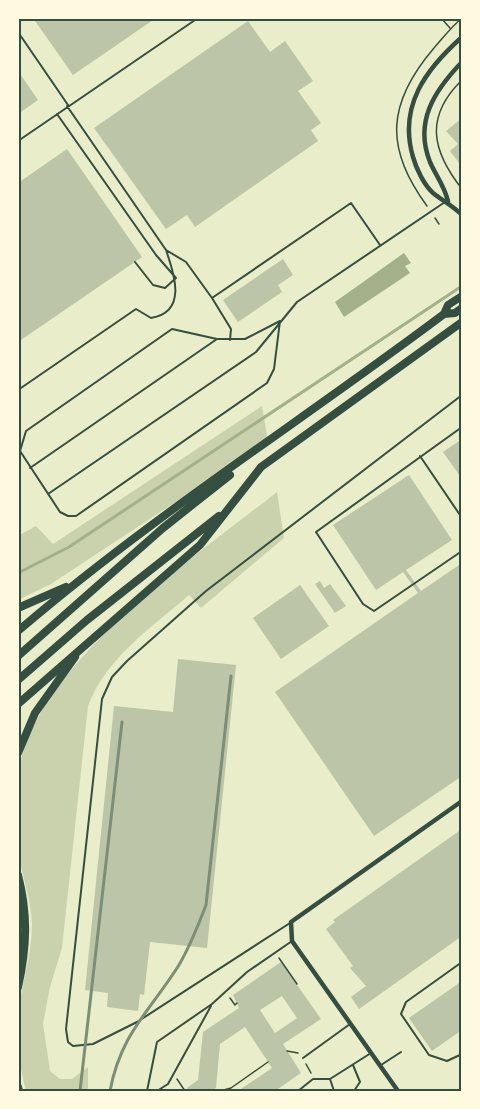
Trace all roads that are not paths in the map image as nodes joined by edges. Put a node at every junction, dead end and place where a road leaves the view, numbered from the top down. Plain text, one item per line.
1 (198, 18) edge
2 (18, 32) edge
3 (462, 37) edge
4 (462, 62) edge
5 (68, 106) junction
6 (57, 114) junction
7 (18, 141) edge
8 (448, 201) junction
9 (462, 215) edge
10 (380, 245) junction
11 (166, 250) junction
12 (135, 262) dead end
13 (176, 278) junction
14 (462, 296) edge
15 (212, 297) junction
16 (462, 308) edge
17 (444, 314) junction
18 (280, 321) junction
19 (462, 322) edge
20 (217, 339) junction
21 (230, 340) junction
22 (18, 390) edge
23 (462, 395) edge
24 (462, 427) edge
25 (274, 437) junction
26 (420, 456) junction
27 (30, 468) junction
28 (48, 494) junction
29 (228, 508) junction
30 (462, 518) edge
31 (462, 550) edge
32 (78, 581) junction
33 (18, 608) edge
34 (18, 631) edge
35 (83, 645) junction
36 (18, 656) edge
37 (18, 680) edge
38 (18, 704) edge
39 (18, 753) edge
40 (462, 801) edge
41 (18, 875) edge
42 (291, 922) junction
43 (292, 941) junction
44 (462, 962) edge
45 (18, 987) edge
46 (212, 1004) junction
47 (350, 1024) junction
48 (401, 1052) dead end
49 (371, 1053) junction
50 (462, 1054) edge
51 (303, 1058) dead end
52 (353, 1065) junction
53 (380, 1066) junction
54 (330, 1079) junction
55 (147, 1091) edge
56 (157, 1091) edge
57 (298, 1091) edge
58 (334, 1091) edge
59 (354, 1091) edge
60 (398, 1091) edge

1 - 5 lane
2 - 5 lane
3 - 8 street
4 - 8 street
5 - 6 lane
5 - 11 lane
6 - 7 lane
6 - 13 lane
8 - 9 street
8 - 10 lane
10 - 15 lane
10 - 18 lane
11 - 13 lane
11 - 15 lane
12 - 13 lane
13 - 22 lane
14 - 17 highway
15 - 21 lane
16 - 17 highway
17 - 25 highway
18 - 21 lane
18 - 28 lane
18 - 28 lane
19 - 29 highway
20 - 21 lane
20 - 27 lane
20 - 27 lane
23 - 42 lane
24 - 26 lane
25 - 32 highway
25 - 36 highway
26 - 30 lane
26 - 31 lane
27 - 28 lane
29 - 35 highway
29 - 37 highway
32 - 33 highway
32 - 34 highway
35 - 38 highway
35 - 39 highway
40 - 42 street
41 - 45 highway
42 - 43 street
43 - 46 lane
43 - 47 street
44 - 50 lane
46 - 55 lane
46 - 56 lane
47 - 49 street
47 - 51 lane
48 - 53 lane
49 - 52 lane
49 - 53 street
52 - 54 lane
52 - 59 lane
53 - 60 street
54 - 57 lane
54 - 58 lane

